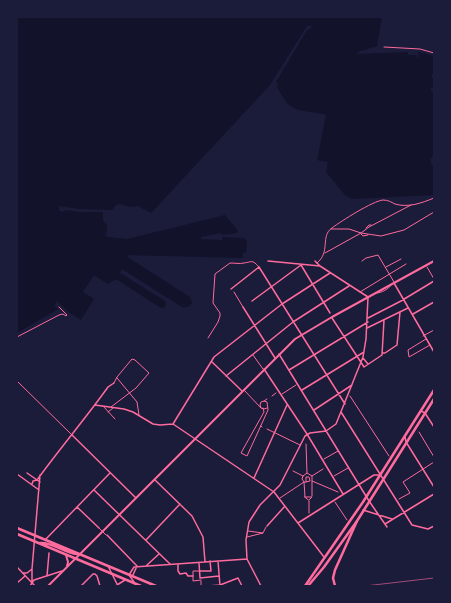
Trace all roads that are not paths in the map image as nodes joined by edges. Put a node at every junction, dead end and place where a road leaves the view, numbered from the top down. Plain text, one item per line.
1 (384, 47) dead end
2 (434, 53) edge
3 (434, 198) edge
4 (400, 204) junction
5 (411, 205) junction
6 (401, 210) junction
7 (434, 212) edge
8 (372, 225) junction
9 (330, 229) junction
10 (365, 229) junction
11 (360, 233) junction
12 (369, 234) junction
13 (324, 254) junction
14 (401, 258) dead end
15 (268, 260) dead end
16 (362, 261) dead end
17 (434, 261) edge
18 (315, 262) joint
19 (406, 264) dead end
20 (301, 265) junction
21 (320, 266) junction
22 (259, 267) junction
23 (427, 267) dead end
24 (385, 268) junction
25 (330, 273) junction
26 (389, 274) junction
27 (434, 280) edge
28 (394, 283) junction
29 (312, 284) junction
30 (271, 286) junction
31 (349, 286) junction
32 (231, 289) dead end
33 (234, 292) dead end
34 (360, 292) junction
35 (368, 297) junction
36 (403, 299) junction
37 (252, 301) dead end
38 (323, 302) junction
39 (434, 302) edge
40 (282, 304) junction
41 (59, 307) dead end
42 (244, 307) joint
43 (408, 308) junction
44 (400, 312) junction
45 (330, 313) joint
46 (412, 314) junction
47 (332, 317) junction
48 (368, 318) junction
49 (384, 320) junction
50 (293, 322) junction
51 (368, 322) junction
52 (254, 325) junction
53 (367, 328) junction
54 (434, 330) edge
55 (302, 334) junction
56 (424, 336) junction
57 (17, 337) edge
58 (344, 337) junction
59 (208, 338) dead end
60 (426, 339) junction
61 (266, 344) junction
62 (430, 345) junction
63 (364, 352) junction
64 (382, 352) junction
65 (434, 352) edge
66 (253, 354) junction
67 (279, 354) junction
68 (314, 355) junction
69 (356, 357) junction
70 (363, 357) junction
71 (275, 358) junction
72 (211, 362) junction
73 (361, 364) junction
74 (368, 364) junction
75 (264, 370) junction
76 (289, 370) junction
77 (327, 375) junction
78 (226, 376) junction
79 (117, 377) junction
80 (17, 381) edge
81 (114, 383) joint
82 (296, 385) dead end
83 (352, 385) junction
84 (243, 390) junction
85 (302, 390) junction
86 (434, 390) edge
87 (130, 393) junction
88 (276, 393) dead end
89 (282, 394) dead end
90 (338, 394) junction
91 (272, 396) dead end
92 (350, 396) dead end
93 (434, 398) edge
94 (267, 399) dead end
95 (264, 401) junction
96 (344, 404) junction
97 (95, 405) junction
98 (287, 405) junction
99 (102, 406) junction
100 (112, 408) junction
101 (262, 408) junction
102 (267, 408) junction
103 (314, 410) junction
104 (421, 411) junction
105 (108, 412) junction
106 (341, 412) junction
107 (425, 413) junction
108 (139, 415) junction
109 (115, 419) dead end
110 (173, 424) junction
111 (434, 427) edge
112 (267, 429) dead end
113 (326, 431) junction
114 (419, 432) dead end
115 (275, 433) junction
116 (307, 434) junction
117 (72, 435) junction
118 (405, 436) junction
119 (195, 439) junction
120 (406, 442) junction
121 (306, 444) dead end
122 (301, 445) junction
123 (338, 450) junction
124 (389, 456) dead end
125 (434, 457) edge
126 (322, 460) junction
127 (434, 462) edge
128 (349, 467) junction
129 (323, 469) dead end
130 (423, 469) junction
131 (293, 471) dead end
132 (27, 473) dead end
133 (110, 473) junction
134 (17, 474) edge
135 (308, 474) junction
136 (40, 475) junction
137 (380, 475) junction
138 (303, 476) junction
139 (312, 476) junction
140 (332, 477) junction
141 (253, 478) junction
142 (154, 479) junction
143 (383, 479) junction
144 (37, 480) junction
145 (311, 481) junction
146 (40, 482) junction
147 (305, 482) junction
148 (32, 484) junction
149 (359, 484) junction
150 (434, 487) edge
151 (39, 490) junction
152 (94, 490) junction
153 (274, 492) junction
154 (338, 492) dead end
155 (343, 494) junction
156 (434, 494) edge
157 (367, 496) junction
158 (305, 497) junction
159 (312, 497) junction
160 (136, 498) junction
161 (279, 499) junction
162 (400, 499) dead end
163 (309, 500) junction
164 (369, 501) junction
165 (335, 502) dead end
166 (180, 504) junction
167 (284, 506) junction
168 (77, 507) junction
169 (363, 510) junction
170 (404, 512) junction
171 (309, 513) dead end
172 (119, 514) junction
173 (378, 514) junction
174 (393, 519) junction
175 (347, 520) dead end
176 (356, 521) junction
177 (298, 523) junction
178 (385, 524) junction
179 (267, 526) joint
180 (434, 526) edge
181 (387, 527) dead end
182 (17, 528) edge
183 (99, 528) joint
184 (102, 531) junction
185 (247, 531) junction
186 (263, 533) junction
187 (17, 534) edge
188 (107, 535) joint
189 (35, 536) junction
190 (247, 538) junction
191 (45, 540) junction
192 (34, 541) junction
193 (145, 541) junction
194 (40, 543) junction
195 (49, 553) dead end
196 (65, 554) junction
197 (79, 554) junction
198 (159, 554) junction
199 (76, 558) junction
200 (325, 558) junction
201 (247, 559) junction
202 (210, 561) junction
203 (218, 561) junction
204 (199, 562) junction
205 (204, 562) junction
206 (170, 564) junction
207 (178, 564) junction
208 (108, 566) junction
209 (138, 566) junction
210 (146, 566) junction
211 (17, 567) edge
212 (67, 567) junction
213 (32, 569) junction
214 (62, 571) junction
215 (200, 571) junction
216 (23, 573) junction
217 (112, 574) junction
218 (129, 575) junction
219 (25, 576) junction
220 (47, 576) junction
221 (133, 576) junction
222 (193, 576) junction
223 (220, 576) junction
224 (200, 579) junction
225 (125, 580) junction
226 (32, 582) junction
227 (17, 583) edge
228 (135, 584) junction
229 (118, 585) edge
230 (220, 585) edge
231 (30, 586) edge
232 (35, 586) edge
233 (48, 586) edge
234 (80, 586) edge
235 (100, 586) edge
236 (141, 586) edge
237 (156, 586) edge
238 (201, 586) edge
239 (208, 586) edge
240 (242, 586) edge
241 (260, 586) edge
242 (307, 586) edge
243 (334, 586) edge

1 - 2 street
3 - 5 street
4 - 5 street
4 - 6 street
4 - 9 street
5 - 6 street
6 - 8 street
7 - 12 street
8 - 10 street
8 - 10 street
9 - 11 street
9 - 13 street
10 - 11 street
10 - 12 street
11 - 12 street
11 - 13 street
13 - 18 street
14 - 24 street
15 - 20 street
16 - 24 street
17 - 28 street
18 - 21 street
19 - 26 street
20 - 21 street
20 - 29 street
20 - 30 street
21 - 25 street
22 - 30 street
22 - 32 street
22 - 59 street
23 - 27 street
24 - 26 street
25 - 29 street
25 - 31 street
26 - 28 street
26 - 34 street
27 - 36 street
28 - 35 street
28 - 36 street
29 - 38 street
29 - 40 street
30 - 37 street
30 - 40 street
31 - 34 street
31 - 38 street
33 - 42 street
34 - 35 street
35 - 47 street
35 - 48 street
36 - 43 street
36 - 48 street
38 - 45 street
38 - 50 street
39 - 46 street
40 - 50 street
40 - 52 street
41 - 57 street
42 - 52 street
43 - 44 street
43 - 46 street
44 - 49 street
44 - 64 street
45 - 47 street
46 - 56 street
47 - 55 street
47 - 58 street
48 - 51 street
49 - 53 street
49 - 64 street
50 - 55 street
50 - 61 street
51 - 53 street
51 - 58 street
52 - 61 street
52 - 72 street
53 - 63 street
54 - 56 street
55 - 67 street
55 - 68 street
56 - 60 street
58 - 68 street
58 - 69 street
60 - 62 street
60 - 62 street
61 - 66 street
61 - 71 street
62 - 65 street
63 - 69 street
63 - 70 street
64 - 74 street
66 - 75 street
66 - 78 street
67 - 71 street
67 - 76 street
68 - 76 street
68 - 77 street
69 - 73 street
69 - 77 street
70 - 73 street
70 - 74 street
71 - 75 street
72 - 78 street
72 - 110 street
73 - 74 street
73 - 83 street
75 - 84 street
75 - 98 street
76 - 85 street
77 - 85 street
77 - 90 street
78 - 84 street
79 - 81 street
79 - 87 street
79 - 87 street
80 - 117 street
81 - 97 street
82 - 89 street
83 - 90 street
83 - 96 street
84 - 101 street
84 - 119 street
85 - 103 street
86 - 104 main road
87 - 100 street
87 - 108 street
88 - 91 street
90 - 96 street
90 - 103 street
92 - 124 street
93 - 107 main road
94 - 95 street
95 - 101 street
95 - 102 street
96 - 106 street
97 - 99 street
97 - 117 street
98 - 115 street
98 - 116 street
99 - 100 street
99 - 105 street
100 - 105 street
100 - 108 street
101 - 102 street
101 - 102 street
103 - 113 street
104 - 107 street
104 - 118 main road
105 - 109 street
106 - 113 street
106 - 137 street
107 - 111 street
107 - 120 main road
108 - 110 street
110 - 119 street
112 - 115 street
113 - 116 street
113 - 123 street
114 - 125 street
115 - 122 street
115 - 141 street
116 - 122 street
116 - 126 street
117 - 133 street
117 - 136 street
118 - 120 street
118 - 137 main road
119 - 141 street
119 - 142 street
120 - 130 street
120 - 143 main road
121 - 135 street
122 - 153 street
123 - 126 street
123 - 128 street
126 - 140 street
127 - 130 street
128 - 140 street
128 - 149 street
129 - 139 street
130 - 150 street
130 - 162 street
131 - 138 street
132 - 144 street
133 - 152 street
133 - 160 street
134 - 148 street
135 - 138 street
135 - 139 street
136 - 144 street
136 - 146 street
137 - 143 street
137 - 149 street
137 - 157 main road
138 - 147 street
139 - 145 street
140 - 155 street
141 - 153 street
142 - 160 street
142 - 166 street
143 - 164 main road
143 - 170 street
144 - 146 street
144 - 148 street
145 - 147 street
145 - 147 street
145 - 154 street
145 - 159 street
146 - 151 street
147 - 158 street
147 - 161 street
148 - 151 street
149 - 155 street
149 - 157 street
151 - 189 street
152 - 168 street
152 - 172 street
153 - 161 street
153 - 185 street
155 - 177 street
156 - 170 street
157 - 164 street
157 - 200 main road
158 - 159 street
158 - 163 street
159 - 163 street
160 - 172 street
161 - 167 street
163 - 171 street
164 - 169 main road
164 - 173 street
165 - 175 street
166 - 193 street
166 - 205 street
167 - 177 street
167 - 179 street
168 - 183 street
168 - 191 street
169 - 173 street
169 - 176 main road
170 - 174 street
170 - 180 street
172 - 184 street
172 - 193 street
173 - 174 street
173 - 178 street
174 - 178 street
176 - 242 main road
176 - 243 main road
177 - 200 street
178 - 181 street
179 - 186 street
182 - 189 main road
183 - 184 street
184 - 188 street
184 - 197 street
185 - 186 street
185 - 190 street
186 - 190 street
187 - 192 main road
188 - 209 street
189 - 191 main road
189 - 192 street
190 - 201 street
191 - 197 main road
192 - 194 main road
192 - 213 street
193 - 198 street
194 - 196 main road
194 - 197 main road
195 - 220 street
196 - 199 main road
196 - 212 street
197 - 199 street
197 - 208 main road
198 - 206 street
198 - 210 street
199 - 212 street
199 - 217 main road
200 - 242 main road
201 - 203 street
201 - 241 street
202 - 203 street
202 - 205 street
202 - 215 street
203 - 223 street
204 - 205 street
204 - 207 street
204 - 215 street
206 - 207 street
206 - 210 street
207 - 222 street
208 - 217 street
208 - 218 main road
209 - 210 street
209 - 218 street
209 - 221 street
211 - 216 street
212 - 214 street
213 - 216 street
213 - 226 street
214 - 220 street
214 - 233 street
215 - 222 street
215 - 224 street
216 - 219 street
217 - 225 main road
217 - 229 street
218 - 221 main road
218 - 228 street
219 - 226 street
219 - 227 street
220 - 226 street
221 - 237 main road
222 - 224 street
223 - 224 street
223 - 230 street
224 - 238 street
225 - 228 main road
225 - 229 street
226 - 231 street
226 - 232 street
228 - 236 main road
230 - 239 street
230 - 240 street
234 - 235 street

